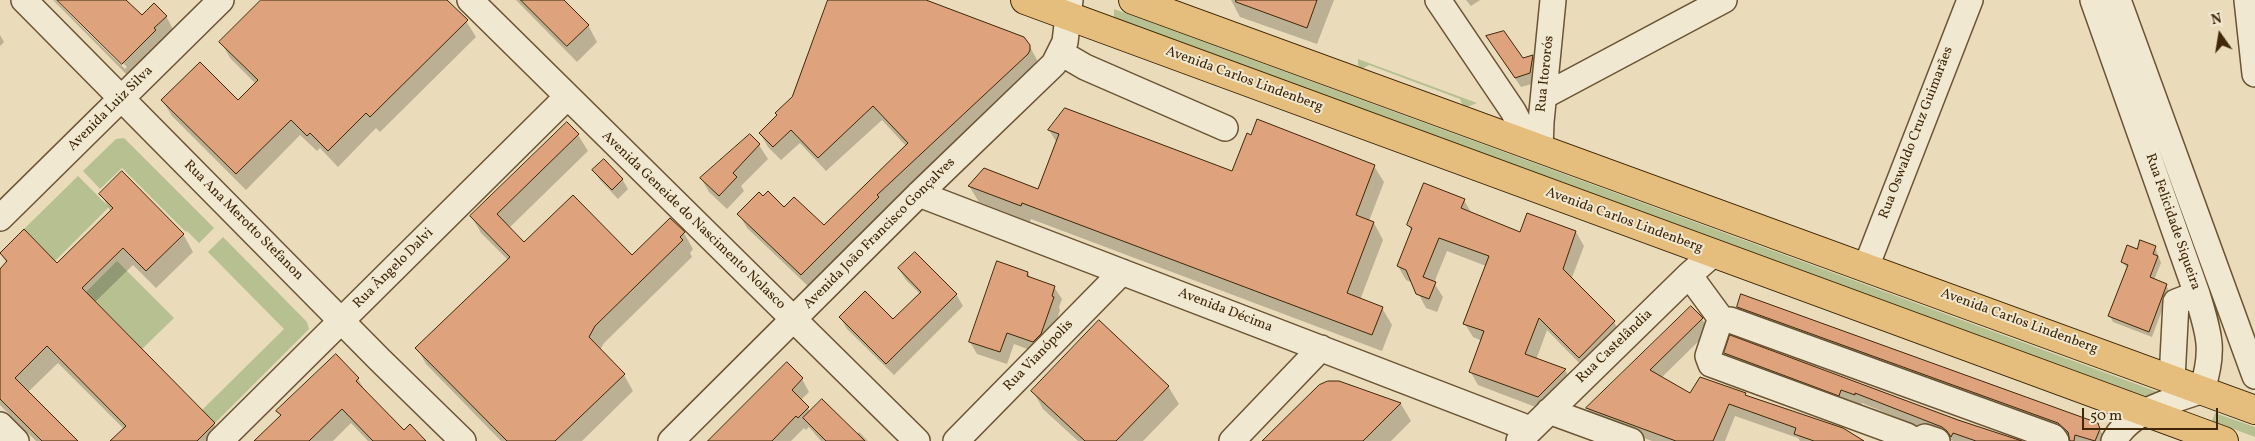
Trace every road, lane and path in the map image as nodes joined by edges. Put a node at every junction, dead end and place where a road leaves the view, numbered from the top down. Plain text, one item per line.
1 (24, 0) edge
2 (221, 0) edge
3 (470, 0) edge
4 (1025, 0) edge
5 (1133, 0) edge
6 (1438, 0) edge
7 (1553, 0) edge
8 (1724, 0) edge
9 (1970, 0) edge
10 (2093, 0) edge
11 (2118, 0) edge
12 (2247, 0) edge
13 (1070, 8) edge
14 (1061, 53) junction
15 (2255, 74) edge
16 (1544, 96) junction
17 (567, 97) junction
18 (122, 98) junction
19 (1225, 128) dead end
20 (1536, 147) junction
21 (919, 194) junction
22 (0, 218) edge
23 (1713, 254) junction
24 (1866, 267) junction
25 (1122, 272) junction
26 (1689, 275) junction
27 (2197, 294) junction
28 (794, 319) junction
29 (342, 320) junction
30 (1722, 320) junction
31 (1321, 348) junction
32 (2255, 376) edge
33 (2172, 379) junction
34 (2202, 390) junction
35 (2255, 410) edge
36 (1548, 411) junction
37 (2145, 412) junction
38 (0, 425) edge
39 (2190, 428) junction
40 (1525, 435) edge
41 (16, 441) edge
42 (220, 441) edge
43 (463, 441) edge
44 (671, 441) edge
45 (917, 441) edge
46 (956, 441) edge
47 (1232, 441) edge
48 (1631, 441) edge
49 (1916, 441) edge
50 (1937, 441) edge
51 (2056, 441) edge
52 (2114, 441) edge
53 (2224, 441) edge

1 - 18 street, Rua Ana Merotto Stefanon
2 - 18 street, Avenida Luiz Silva
3 - 17 street, Avenida Geneide do Nascimento Nolasco
4 - 13 main road, Avenida Carlos Lindenberg
5 - 20 main road, Avenida Carlos Lindenberg
6 - 20 street
7 - 16 street, Rua Itororós
8 - 16 street
9 - 24 street, Rua Oswaldo Cruz Guimarães
10 - 27 street, Rua Felicidade Siqueira
11 - 32 street, Rua Felicidade Siqueira
12 - 15 street
13 - 14 street, Avenida João Francisco Gonçalves
13 - 23 main road, Avenida Carlos Lindenberg
14 - 19 street
14 - 21 street, Avenida João Francisco Gonçalves
16 - 20 street, Rua Itororós
17 - 28 street, Avenida Geneide do Nascimento Nolasco
17 - 29 street, Rua Ângelo Dalvi
18 - 22 street, Avenida Luiz Silva
18 - 29 street, Rua Ana Merotto Stefanon
20 - 24 main road, Avenida Carlos Lindenberg
21 - 25 street, Avenida Décima
21 - 28 street, Avenida João Francisco Gonçalves
23 - 26 street, Rua Castelândia
23 - 37 main road, Avenida Carlos Lindenberg
24 - 33 main road, Avenida Carlos Lindenberg
25 - 31 street, Avenida Décima
25 - 46 street, Rua Vianópolis
26 - 30 street
26 - 36 street, Rua Castelândia
27 - 33 street
27 - 34 street, Rua Felicidade Siqueira
28 - 44 street, Avenida João Francisco Gonçalves
28 - 45 street, Avenida Geneide do Nascimento Nolasco
29 - 42 street, Rua Ângelo Dalvi
29 - 43 street, Rua Ana Merotto Stefanon
30 - 49 street
30 - 51 street
31 - 40 street, Avenida Décima
31 - 47 street
33 - 34 main road, Avenida Carlos Lindenberg
34 - 35 main road, Avenida Carlos Lindenberg
34 - 37 street
34 - 39 main road
36 - 40 street, Rua Castelândia
36 - 48 street
37 - 39 main road, Avenida Carlos Lindenberg
37 - 52 street
38 - 41 street
39 - 53 main road, Avenida Carlos Lindenberg
49 - 50 street

